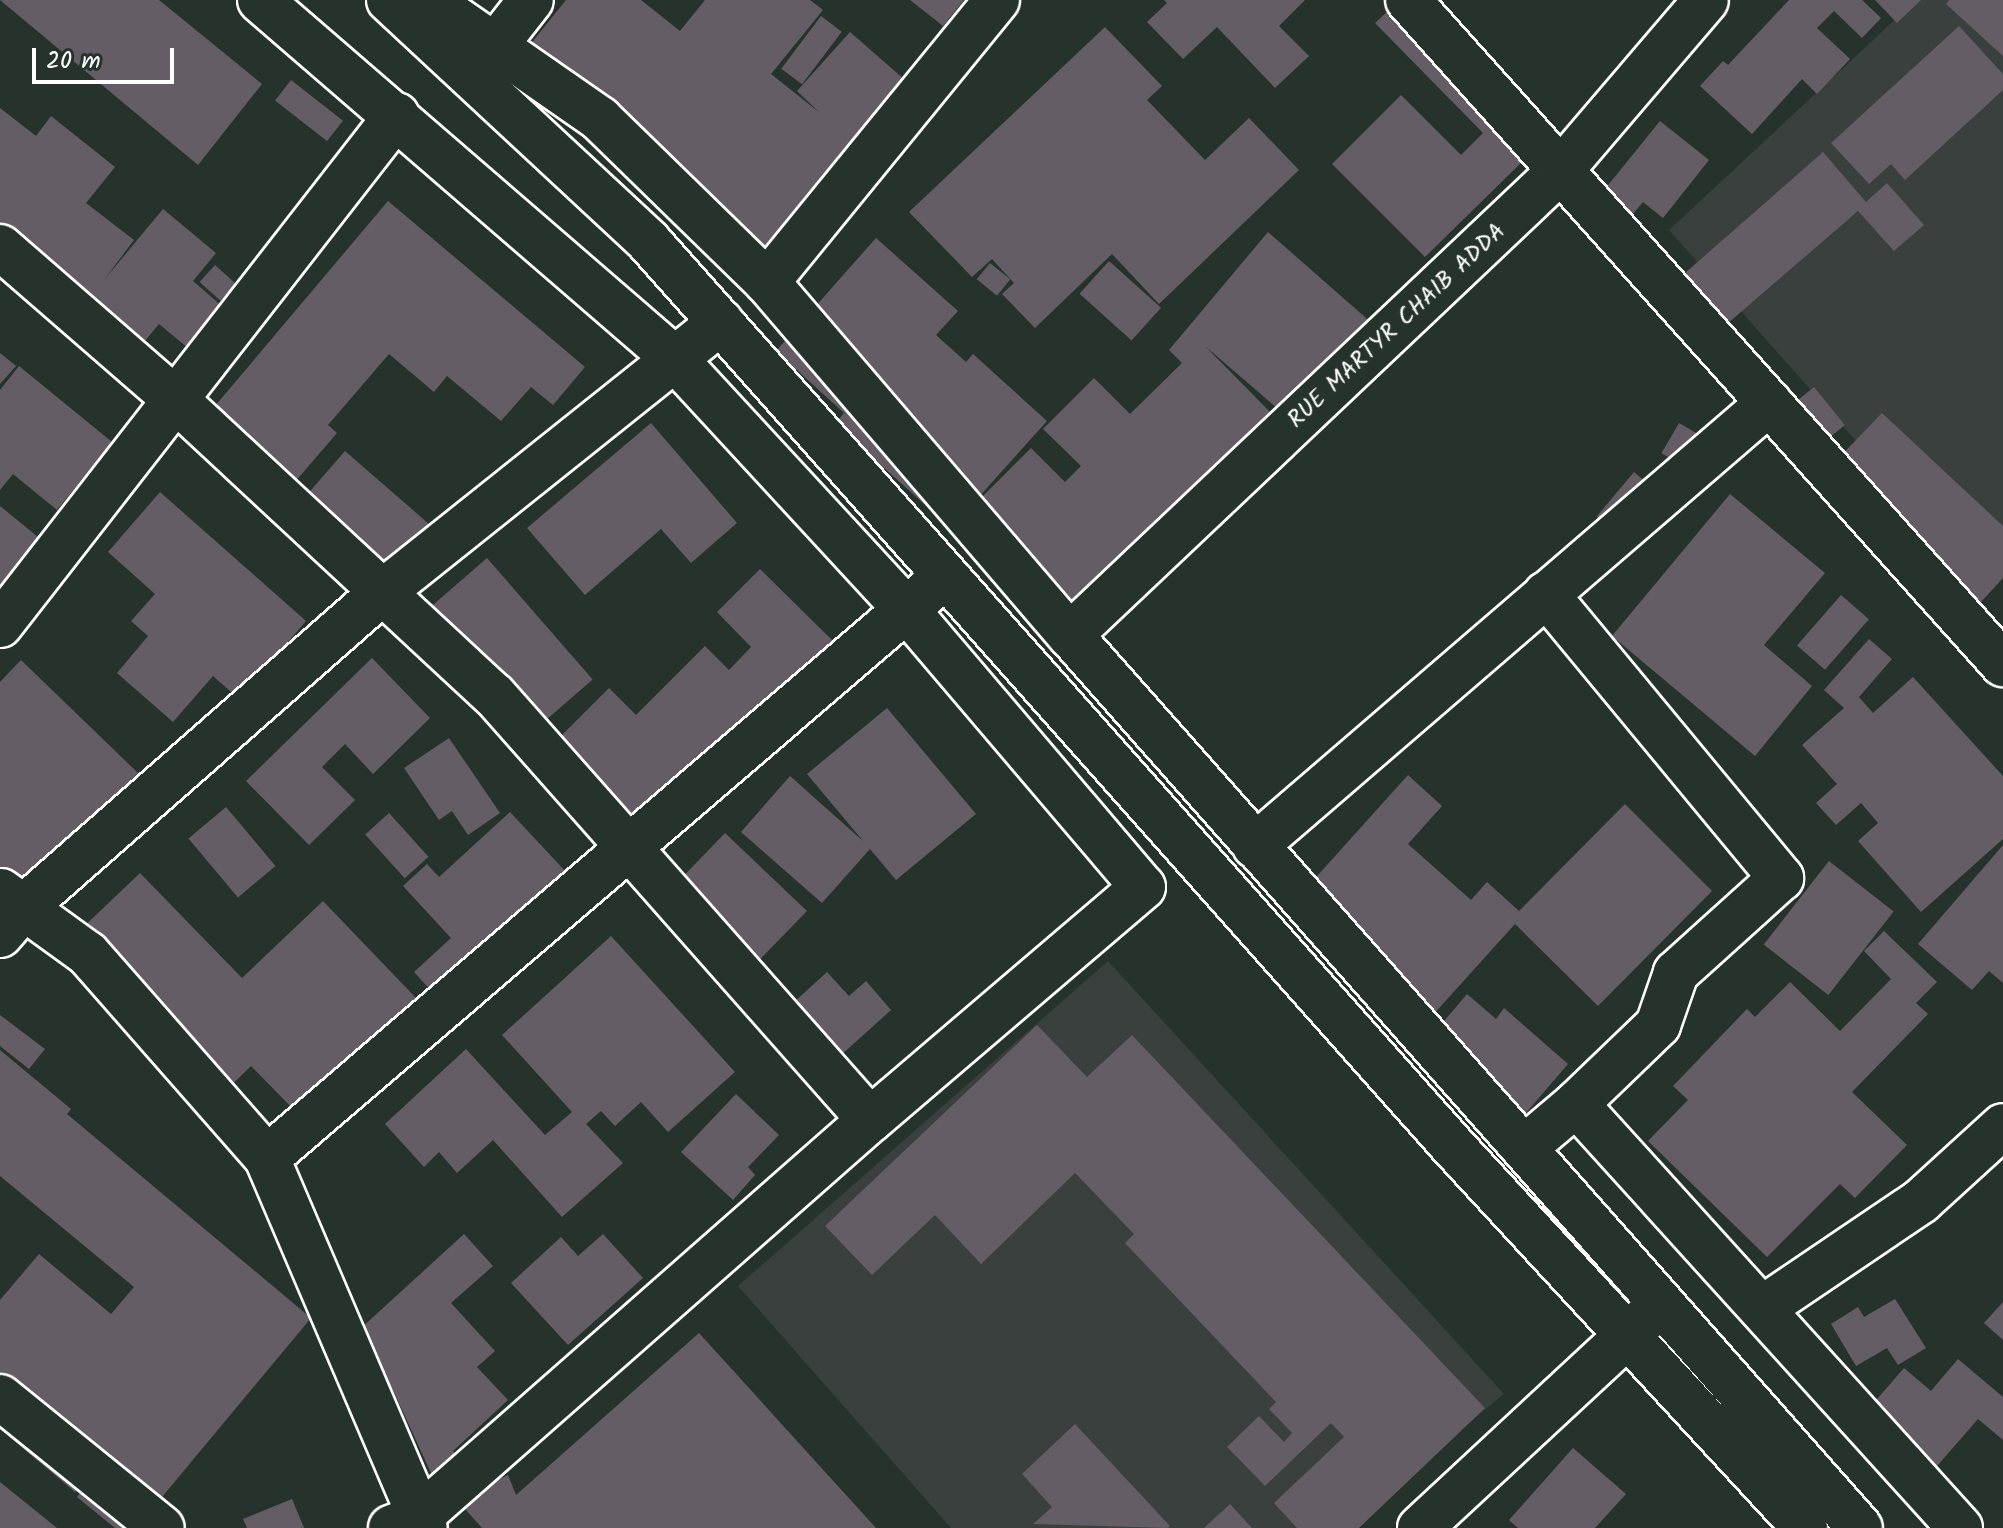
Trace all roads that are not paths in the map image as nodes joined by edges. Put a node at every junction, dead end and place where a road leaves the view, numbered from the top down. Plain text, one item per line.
1 (260, 0) edge
2 (389, 0) edge
3 (429, 0) edge
4 (531, 0) edge
5 (1408, 0) edge
6 (1706, 0) edge
7 (978, 7) edge
8 (495, 46) junction
9 (397, 115) junction
10 (1561, 170) junction
11 (0, 247) edge
12 (767, 282) junction
13 (721, 322) junction
14 (675, 359) junction
15 (176, 400) junction
16 (1769, 403) junction
17 (946, 576) junction
18 (384, 591) junction
19 (1546, 594) junction
20 (906, 609) junction
21 (4, 613) edge
22 (1070, 635) junction
23 (1997, 644) edge
24 (1255, 846) junction
25 (630, 847) junction
26 (8, 911) edge
27 (1566, 1112) junction
28 (870, 1120) junction
29 (2003, 1126) edge
30 (1524, 1148) junction
31 (267, 1158) junction
32 (1662, 1304) junction
33 (1763, 1308) junction
34 (1627, 1336) junction
35 (0, 1397) edge
36 (412, 1524) edge
37 (162, 1528) edge
38 (1420, 1528) edge
39 (1805, 1528) edge
40 (1860, 1528) edge
41 (1924, 1528) edge
42 (1960, 1528) edge

1 - 9 street
2 - 13 street
3 - 8 street
4 - 8 street
5 - 10 street
6 - 10 street, RUE MARTYR CHAIB ADDA
7 - 12 street
8 - 12 street
9 - 14 street
9 - 15 street
10 - 16 street
10 - 22 street, RUE MARTYR CHAIB ADDA
11 - 15 street
12 - 22 street
13 - 14 street
13 - 17 street
14 - 18 street
14 - 20 street
15 - 18 street
15 - 21 street
16 - 19 street
16 - 23 street
17 - 20 street
17 - 34 street
18 - 25 street
18 - 26 street
19 - 24 street
19 - 27 street
20 - 25 street
20 - 28 street
22 - 24 street
24 - 30 street
25 - 28 street
25 - 31 street
26 - 31 street
27 - 30 street
27 - 33 street
27 - 41 street
28 - 36 street
29 - 33 street
30 - 32 street
31 - 36 street
32 - 34 street
32 - 40 street
33 - 42 street
34 - 38 street
34 - 39 street
35 - 37 street

